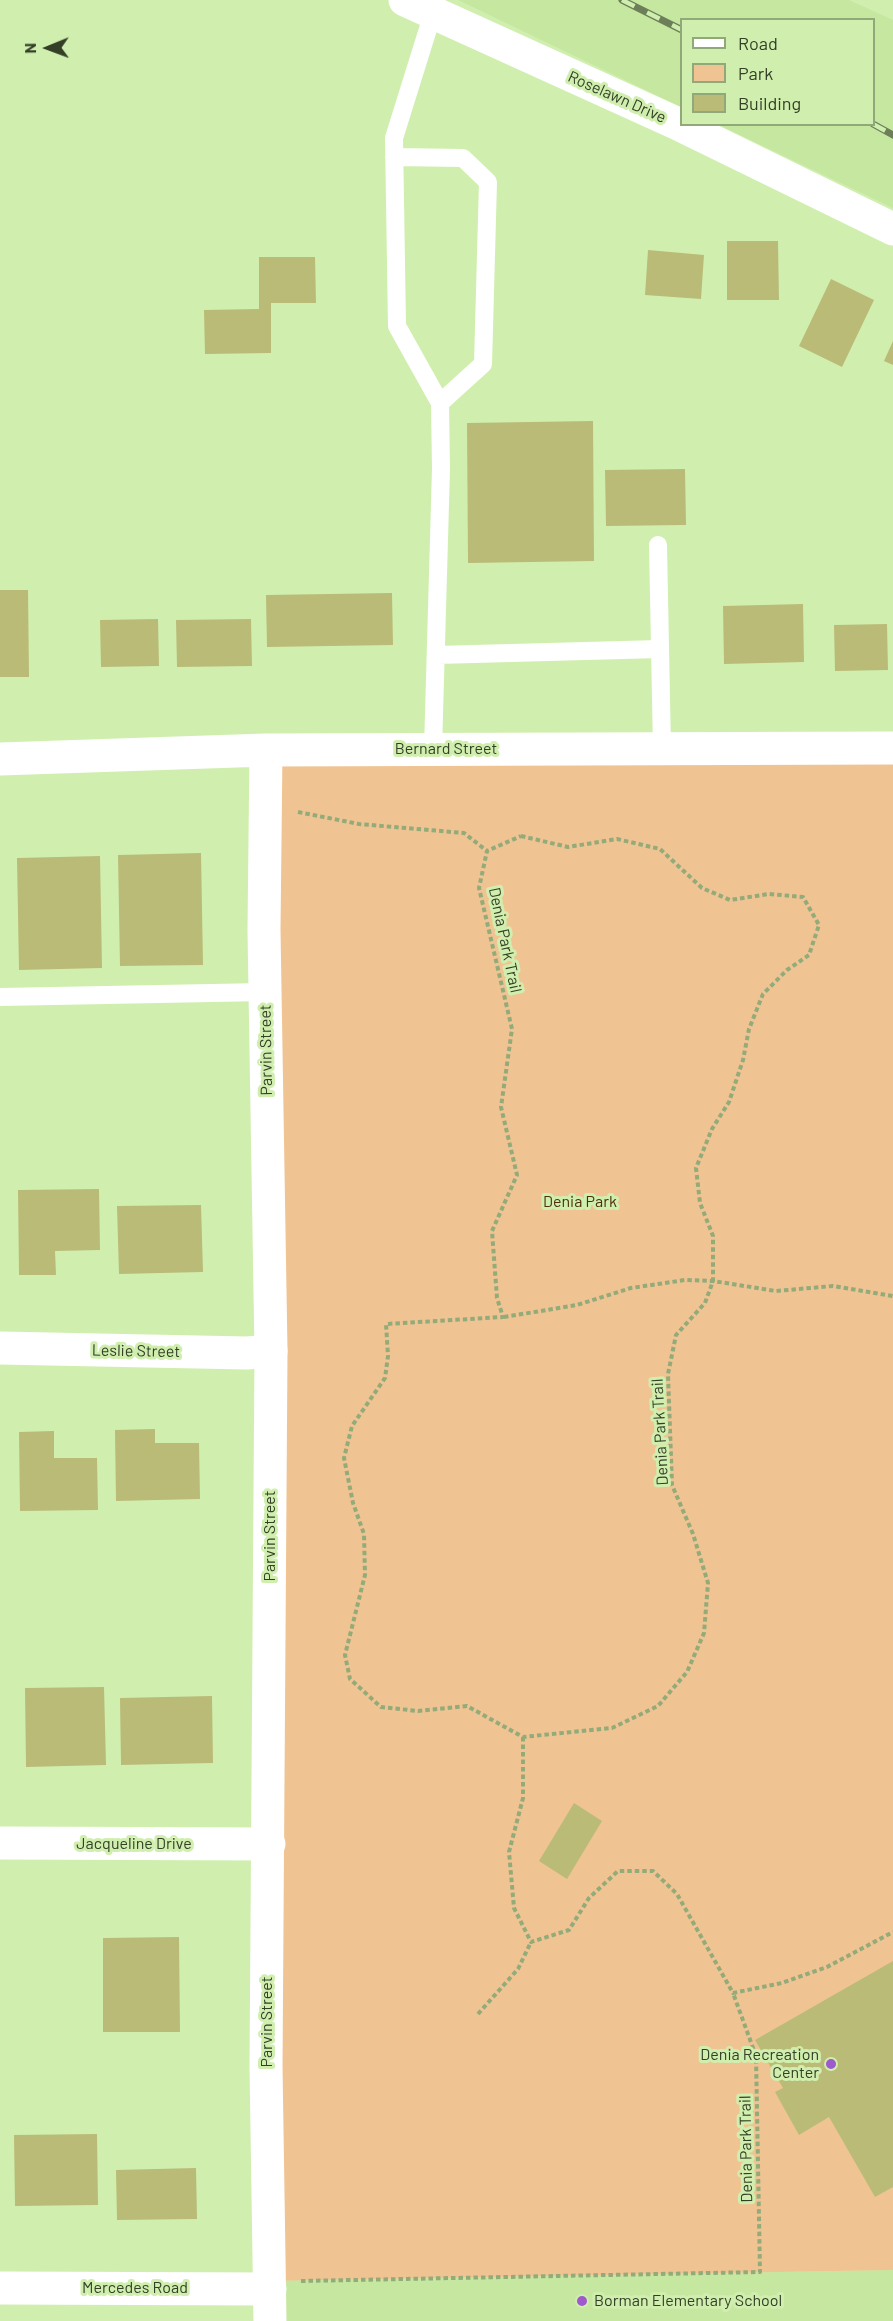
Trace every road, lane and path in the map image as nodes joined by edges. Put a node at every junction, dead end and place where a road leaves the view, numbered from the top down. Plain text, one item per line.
1 (419, 6) edge
2 (680, 125) edge
3 (682, 126) edge
4 (394, 157) junction
5 (893, 229) edge
6 (440, 403) junction
7 (658, 545) dead end
8 (660, 649) junction
9 (435, 655) junction
10 (893, 747) edge
11 (433, 749) junction
12 (662, 749) junction
13 (266, 750) junction
14 (0, 759) edge
15 (265, 807) junction
16 (487, 851) junction
17 (265, 992) junction
18 (0, 997) edge
19 (713, 1281) junction
20 (893, 1296) edge
21 (503, 1317) junction
22 (0, 1348) edge
23 (272, 1351) junction
24 (522, 1737) junction
25 (0, 1843) edge
26 (269, 1844) junction
27 (893, 1932) edge
28 (531, 1942) junction
29 (733, 1993) junction
30 (478, 2014) dead end
31 (270, 2285) junction
32 (0, 2288) edge
33 (270, 2321) edge

1 - 2 street, Roselawn Drive
1 - 4 lane
3 - 5 street, Roselawn Drive
4 - 6 lane
4 - 6 lane
6 - 9 lane
7 - 8 lane
8 - 9 lane
8 - 12 lane
9 - 11 lane
10 - 12 street, Bernard Street
11 - 12 street, Bernard Street
11 - 13 street, Bernard Street
13 - 14 street, Bernard Street
13 - 15 street, Parvin Street
15 - 16 path
15 - 17 street, Parvin Street
16 - 19 path, Denia Park Trail
16 - 21 path, Denia Park Trail
17 - 18 lane
17 - 23 street, Parvin Street
19 - 20 path
19 - 21 path
19 - 24 path, Denia Park Trail
21 - 24 path
22 - 23 street, Leslie Street
23 - 26 street, Parvin Street
24 - 28 path
25 - 26 street, Jacqueline Drive
26 - 31 street, Parvin Street
27 - 29 path
28 - 29 path, Denia Park Trail
28 - 30 path
29 - 31 path, Denia Park Trail
31 - 32 street, Mercedes Road
31 - 33 street, Parvin Street

